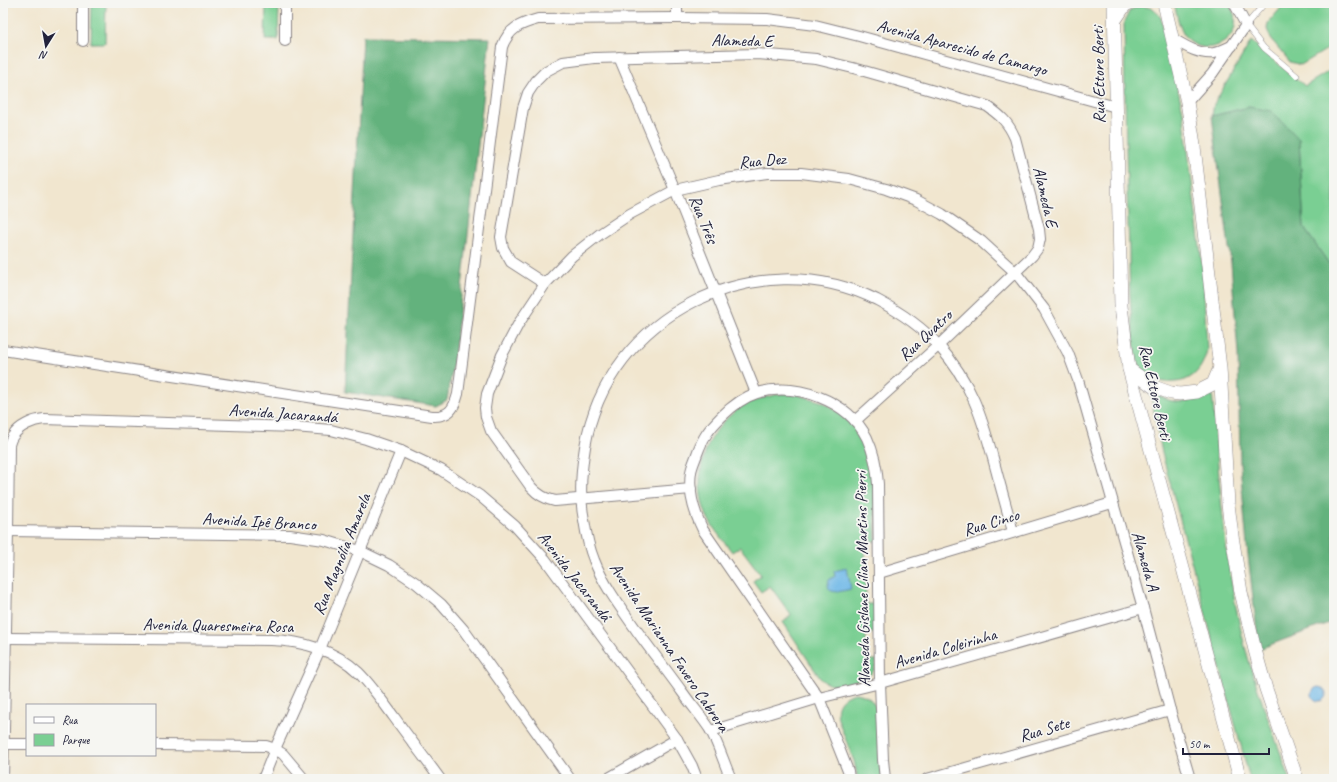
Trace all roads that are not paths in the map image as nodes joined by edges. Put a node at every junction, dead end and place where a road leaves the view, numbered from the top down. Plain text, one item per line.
1 (83, 3) edge
2 (285, 3) edge
3 (677, 3) edge
4 (1114, 3) edge
5 (1130, 3) edge
6 (1234, 3) edge
7 (1265, 3) edge
8 (1163, 4) edge
9 (677, 18) junction
10 (1115, 20) junction
11 (1246, 26) junction
12 (1172, 39) junction
13 (83, 41) dead end
14 (285, 41) dead end
15 (1232, 46) junction
16 (619, 57) junction
17 (1297, 76) dead end
18 (1187, 102) junction
19 (1116, 107) junction
20 (675, 190) junction
21 (1016, 273) junction
22 (545, 284) junction
23 (716, 292) junction
24 (939, 345) junction
25 (3, 350) edge
26 (1068, 353) joint
27 (1220, 368) junction
28 (1129, 369) junction
29 (756, 393) junction
30 (855, 421) junction
31 (401, 451) junction
32 (691, 489) junction
33 (582, 498) junction
34 (1112, 503) junction
35 (8, 531) junction
36 (1013, 532) junction
37 (360, 551) junction
38 (879, 573) junction
39 (1143, 608) junction
40 (6, 638) junction
41 (320, 649) junction
42 (880, 683) junction
43 (819, 698) junction
44 (1170, 710) junction
45 (711, 731) junction
46 (677, 739) junction
47 (4, 744) edge
48 (26, 744) edge
49 (156, 745) edge
50 (275, 749) junction
51 (3, 779) edge
52 (263, 779) edge
53 (304, 779) edge
54 (440, 779) edge
55 (570, 779) edge
56 (607, 779) edge
57 (697, 779) edge
58 (731, 779) edge
59 (849, 779) edge
60 (885, 779) edge
61 (927, 779) edge
62 (1190, 779) edge
63 (1240, 779) edge
64 (1297, 779) edge

1 - 13 street
2 - 14 street
3 - 9 street
4 - 10 street, Rua Ettore Berti
5 - 10 street
6 - 11 street
7 - 11 lane
8 - 12 street
9 - 19 street, Avenida Aparecido de Camargo
9 - 25 street, Avenida Aparecido de Camargo
10 - 19 street, Rua Ettore Berti
11 - 15 street
11 - 17 lane
12 - 15 street
12 - 18 street
15 - 18 street
16 - 20 street, Rua Três
16 - 21 street, Alameda E
16 - 22 street, Alameda E
18 - 27 street
19 - 28 street, Rua Ettore Berti
20 - 21 street, Rua Dez
20 - 22 street, Rua Dez
20 - 23 street, Rua Três
21 - 24 street, Rua Quatro
21 - 26 street, Rua Dez
22 - 33 street, Rua Dez
23 - 24 street, Avenida Marianna Favero Cabrera
23 - 29 street, Rua Três
23 - 33 street, Avenida Marianna Favero Cabrera
24 - 30 street, Rua Quatro
24 - 36 street, Avenida Marianna Favero Cabrera
26 - 34 street, Alameda A
27 - 28 street
27 - 64 street
28 - 63 street, Rua Ettore Berti
29 - 30 street, Alameda Gislane Lílian Martins Pierri
29 - 32 street, Alameda Gislane Lílian Martins Pierri
30 - 38 street, Alameda Gislane Lílian Martins Pierri
31 - 35 street, Avenida Jacarandá
31 - 37 street, Rua Magnólia Amarela
31 - 46 street, Avenida Jacarandá
32 - 33 street, Rua Dez
32 - 43 street, Alameda Gislane Lílian Martins Pierri
33 - 45 street, Avenida Marianna Favero Cabrera
34 - 36 street, Rua Cinco
34 - 39 street, Alameda A
35 - 37 street, Avenida Ipê Branco
35 - 40 street
36 - 38 street, Rua Cinco
37 - 41 street, Rua Magnólia Amarela
37 - 55 street, Avenida Ipê Branco
38 - 42 street, Alameda Gislane Lílian Martins Pierri
39 - 42 street, Avenida Coleirinha
39 - 44 street, Alameda A
40 - 41 street, Avenida Quaresmeira Rosa
40 - 47 street
41 - 50 street, Rua Magnólia Amarela
41 - 54 street, Avenida Quaresmeira Rosa
42 - 43 street, Avenida Coleirinha
42 - 60 street, Alameda Gislane Lílian Martins Pierri
43 - 45 street, Avenida Coleirinha
43 - 59 street, Alameda Gislane Lílian Martins Pierri
44 - 61 street, Rua Sete
44 - 62 street, Alameda A
45 - 58 street, Avenida Marianna Favero Cabrera
46 - 56 street
46 - 57 street, Avenida Jacarandá
47 - 48 street
47 - 51 street
49 - 50 street
50 - 52 street, Rua Magnólia Amarela
50 - 53 street

